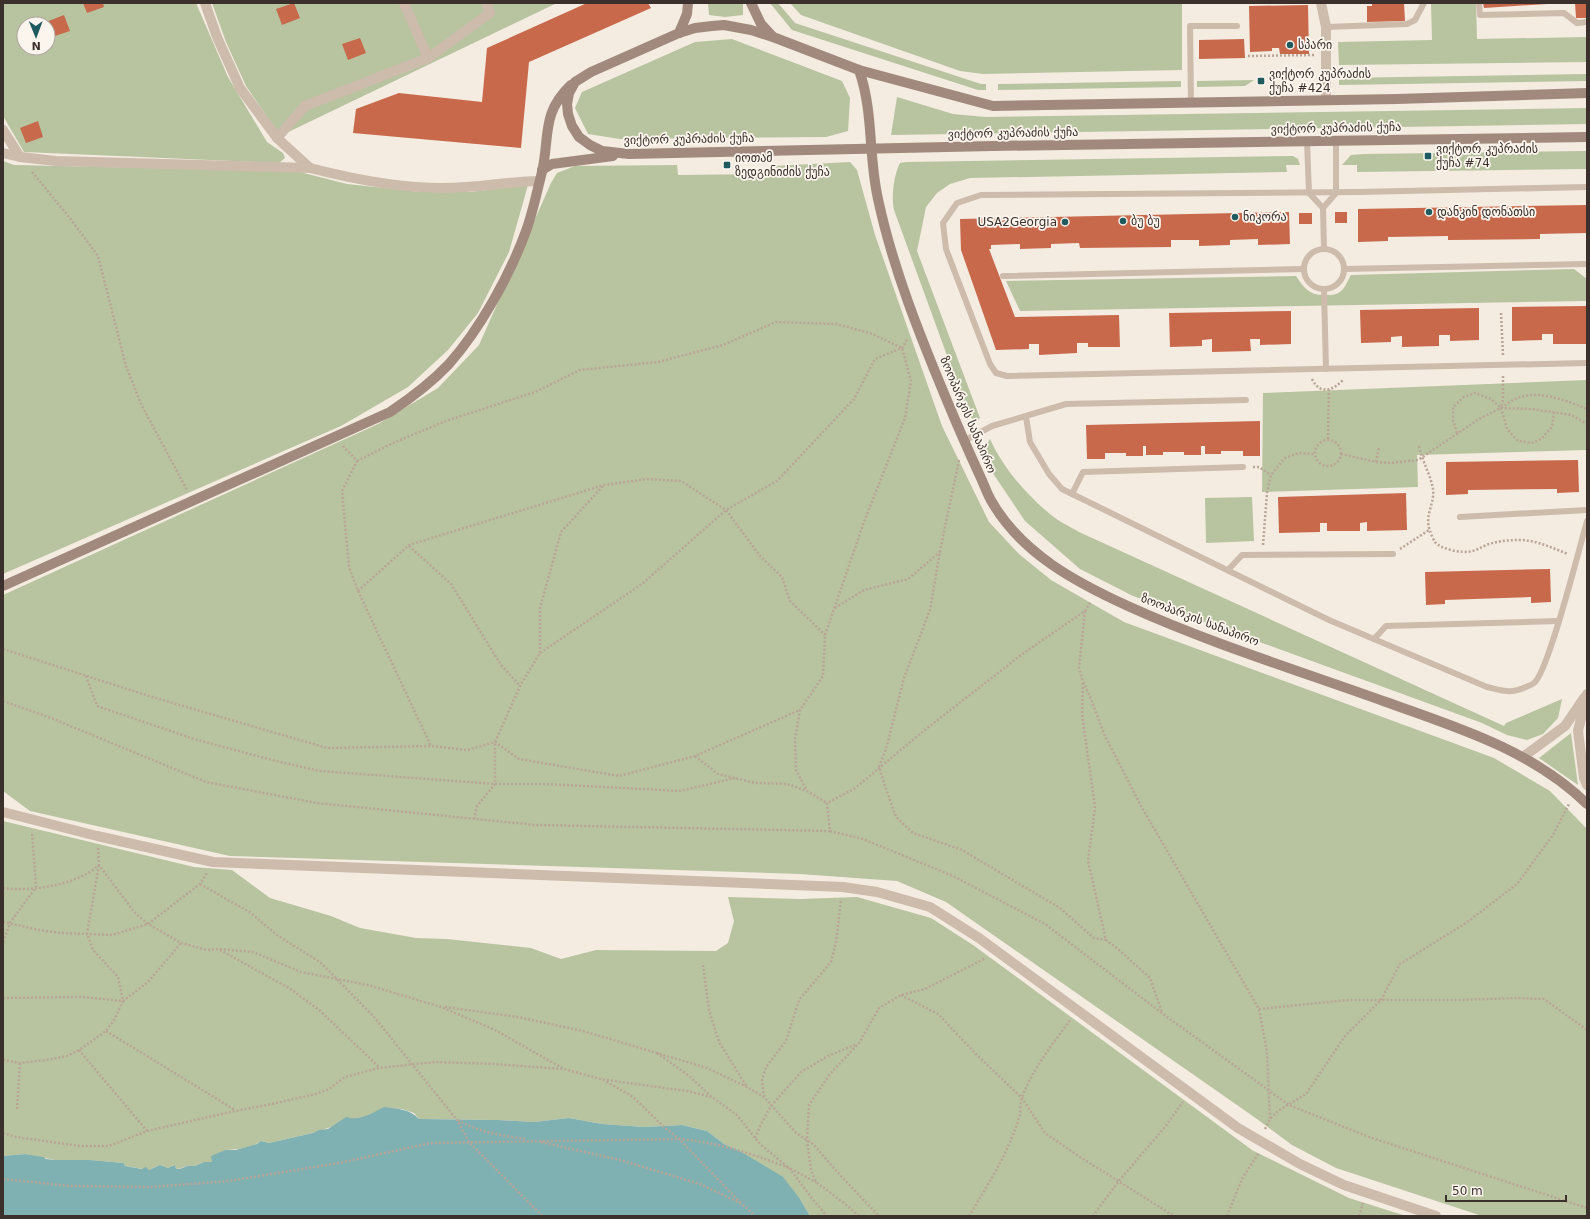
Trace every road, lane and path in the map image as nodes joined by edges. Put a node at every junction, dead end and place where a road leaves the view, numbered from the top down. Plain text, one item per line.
1 (205, 3) edge
2 (404, 3) edge
3 (486, 3) edge
4 (688, 3) edge
5 (750, 3) edge
6 (1321, 3) edge
7 (1424, 3) edge
8 (1479, 3) edge
9 (1587, 22) edge
10 (1237, 26) dead end
11 (1326, 27) junction
12 (679, 33) junction
13 (773, 37) junction
14 (1325, 55) junction
15 (1248, 56) dead end
16 (428, 58) junction
17 (859, 70) junction
18 (575, 82) junction
19 (1587, 94) edge
20 (1326, 100) junction
21 (1191, 102) junction
22 (3, 130) edge
23 (277, 138) junction
24 (1587, 138) edge
25 (1307, 141) junction
26 (1336, 141) junction
27 (871, 148) junction
28 (3, 153) edge
29 (629, 154) junction
30 (20, 158) junction
31 (310, 168) junction
32 (542, 170) junction
33 (539, 181) junction
34 (1587, 187) edge
35 (1336, 192) junction
36 (1309, 193) junction
37 (1323, 208) junction
38 (1324, 249) junction
39 (1587, 264) edge
40 (1303, 269) junction
41 (1344, 269) junction
42 (1003, 276) dead end
43 (1324, 290) junction
44 (1500, 313) dead end
45 (916, 326) junction
46 (902, 348) junction
47 (1587, 363) edge
48 (1503, 365) junction
49 (1311, 369) junction
50 (1326, 369) junction
51 (1345, 369) junction
52 (1329, 390) junction
53 (1246, 400) dead end
54 (1501, 408) junction
55 (1587, 409) edge
56 (1554, 412) junction
57 (1026, 417) junction
58 (1587, 424) edge
59 (1457, 433) junction
60 (335, 437) junction
61 (1328, 439) junction
62 (964, 441) junction
63 (1380, 447) dead end
64 (1315, 454) junction
65 (1341, 454) junction
66 (357, 461) junction
67 (1376, 462) junction
68 (1244, 466) joint
69 (1270, 475) junction
70 (604, 485) junction
71 (1072, 494) junction
72 (192, 501) junction
73 (726, 510) junction
74 (1587, 510) edge
75 (1460, 517) dead end
76 (1587, 521) edge
77 (1429, 530) dead end
78 (409, 545) junction
79 (940, 551) junction
80 (1393, 554) joint
81 (1262, 555) junction
82 (1228, 570) junction
83 (3, 586) edge
84 (358, 590) junction
85 (1096, 592) junction
86 (834, 608) junction
87 (1085, 611) junction
88 (1558, 621) junction
89 (825, 635) junction
90 (1374, 639) junction
91 (3, 649) edge
92 (540, 652) junction
93 (86, 676) junction
94 (1083, 682) junction
95 (520, 686) junction
96 (1587, 694) edge
97 (3, 701) edge
98 (800, 710) junction
99 (495, 742) junction
100 (431, 746) junction
101 (695, 756) junction
102 (1523, 758) junction
103 (879, 767) junction
104 (735, 778) junction
105 (495, 784) junction
106 (1587, 785) edge
107 (807, 791) junction
108 (1575, 792) junction
109 (827, 803) junction
110 (1587, 804) edge
111 (3, 812) edge
112 (474, 819) junction
113 (32, 820) junction
114 (830, 831) junction
115 (97, 836) junction
116 (213, 862) junction
117 (100, 865) junction
118 (200, 884) junction
119 (36, 887) junction
120 (843, 887) junction
121 (3, 888) edge
122 (3, 922) edge
123 (10, 923) junction
124 (148, 924) junction
125 (87, 933) junction
126 (1106, 940) junction
127 (3, 942) edge
128 (181, 943) junction
129 (219, 949) junction
130 (998, 952) junction
131 (703, 966) dead end
132 (337, 979) junction
133 (901, 995) junction
134 (3, 998) edge
135 (1381, 1000) junction
136 (123, 1001) junction
137 (441, 1007) junction
138 (1077, 1010) junction
139 (1259, 1010) junction
140 (1162, 1014) junction
141 (1587, 1030) edge
142 (106, 1031) junction
143 (859, 1043) junction
144 (79, 1050) junction
145 (655, 1052) junction
146 (3, 1060) edge
147 (20, 1063) junction
148 (413, 1064) junction
149 (380, 1068) junction
150 (564, 1069) junction
151 (604, 1080) junction
152 (747, 1087) junction
153 (1270, 1091) junction
154 (1189, 1092) junction
155 (712, 1097) junction
156 (764, 1097) junction
157 (1022, 1098) junction
158 (1289, 1105) junction
159 (771, 1106) junction
160 (17, 1109) dead end
161 (235, 1111) junction
162 (1270, 1119) junction
163 (457, 1120) junction
164 (147, 1131) junction
165 (3, 1132) edge
166 (679, 1138) junction
167 (755, 1138) junction
168 (532, 1140) junction
169 (807, 1140) junction
170 (469, 1142) junction
171 (1264, 1144) junction
172 (790, 1169) junction
173 (3, 1179) edge
174 (816, 1182) junction
175 (1118, 1182) junction
176 (742, 1204) junction
177 (1587, 1208) edge
178 (542, 1216) edge
179 (755, 1216) edge
180 (827, 1216) edge
181 (859, 1216) edge
182 (879, 1216) edge
183 (969, 1216) edge
184 (1093, 1216) edge
185 (1174, 1216) edge
186 (1227, 1216) edge
187 (1436, 1216) edge

1 - 23 street
2 - 16 street
3 - 16 street
4 - 12 main road
5 - 13 main road
6 - 11 street
7 - 11 lane
8 - 9 lane
10 - 21 lane
11 - 14 street
12 - 13 main road
12 - 18 main road
13 - 17 main road
14 - 15 path
14 - 20 street
16 - 23 street
17 - 21 main road
17 - 27 main road, ზოოპარკის სანაპირო
18 - 29 main road, ვიქტორ კუპრაძის ქუჩა
18 - 32 main road
19 - 20 main road
20 - 21 main road
22 - 30 street
23 - 31 street
24 - 26 main road, ვიქტორ კუპრაძის ქუჩა
25 - 26 main road, ვიქტორ კუპრაძის ქუჩა
25 - 27 main road, ვიქტორ კუპრაძის ქუჩა
25 - 36 lane
26 - 35 lane
27 - 29 main road, ვიქტორ კუპრაძის ქუჩა
27 - 45 main road, ზოოპარკის სანაპირო
28 - 30 street
29 - 32 main road
30 - 31 street
30 - 72 path
31 - 33 street
32 - 33 main road
33 - 60 main road
34 - 35 lane
35 - 36 lane
35 - 37 lane
36 - 37 lane
36 - 49 lane
37 - 38 lane
38 - 40 lane
38 - 41 lane
39 - 41 lane
40 - 42 lane
40 - 43 lane
41 - 43 lane
43 - 50 lane
44 - 48 path
45 - 46 path
45 - 62 main road, ზოოპარკის სანაპირო
46 - 66 path
46 - 73 path
46 - 86 path
47 - 48 lane
48 - 51 lane
48 - 54 path
49 - 50 lane
49 - 52 path
50 - 51 lane
51 - 52 path
52 - 61 path
53 - 57 lane
54 - 55 path
54 - 56 path
54 - 56 path
54 - 59 path
54 - 59 path
56 - 58 path
57 - 62 lane
57 - 71 lane
59 - 67 path
60 - 66 path
60 - 72 main road
61 - 64 path
61 - 65 path
62 - 79 path
62 - 85 main road, ზოოპარკის სანაპირო
63 - 67 path
64 - 65 path
64 - 69 path
65 - 67 path
66 - 84 path
68 - 69 path
68 - 71 lane
69 - 81 path
70 - 73 path
70 - 78 path
70 - 92 path
71 - 82 lane
72 - 83 main road
73 - 89 path
73 - 92 path
74 - 75 lane
76 - 88 lane
77 - 80 path
78 - 84 path
78 - 95 path
79 - 86 path
79 - 103 path
80 - 81 lane
81 - 82 lane
82 - 90 lane
84 - 100 path
85 - 87 path
85 - 102 main road, ზოოპარკის სანაპირო
86 - 89 path
87 - 94 path
87 - 103 path
88 - 90 lane
88 - 90 lane
89 - 98 path
91 - 93 path
92 - 95 path
93 - 100 path
93 - 105 path
94 - 126 path
94 - 139 path
95 - 99 path
96 - 102 street
96 - 106 street
97 - 112 path
98 - 101 path
98 - 107 path
99 - 100 path
99 - 101 path
99 - 105 path
101 - 104 path
102 - 108 main road, ზოოპარკის სანაპირო
103 - 109 path
103 - 126 path
104 - 105 path
104 - 107 path
105 - 112 path
107 - 109 path
108 - 110 main road, ზოოპარკის სანაპირო
108 - 135 path
109 - 114 path
111 - 113 street
112 - 114 path
113 - 115 street
113 - 119 path
114 - 140 path
115 - 116 street
115 - 117 path
116 - 118 path
116 - 120 street
117 - 119 path
117 - 124 path
117 - 125 path
118 - 124 path
118 - 132 path
119 - 121 path
119 - 123 path
120 - 130 street
120 - 156 path
122 - 123 path
123 - 125 path
123 - 127 path
124 - 125 path
124 - 128 path
125 - 136 path
126 - 140 path
128 - 129 path
128 - 136 path
129 - 132 path
129 - 149 path
130 - 133 path
130 - 138 street
131 - 152 path
132 - 137 path
132 - 148 path
133 - 143 path
133 - 157 path
134 - 136 path
135 - 139 path
135 - 141 path
135 - 158 path
136 - 142 path
137 - 145 path
137 - 150 path
138 - 154 street
138 - 157 path
139 - 153 path
140 - 153 path
142 - 144 path
142 - 161 path
143 - 159 path
143 - 169 path
144 - 147 path
144 - 164 path
145 - 152 path
145 - 155 path
146 - 147 path
147 - 160 path
148 - 149 path
148 - 150 path
148 - 163 path
149 - 161 path
150 - 151 path
151 - 155 path
151 - 166 path
152 - 156 path
153 - 158 path
153 - 162 path
154 - 171 street
154 - 175 path
155 - 167 path
156 - 159 path
157 - 175 path
157 - 183 path
158 - 162 path
158 - 177 path
159 - 167 path
159 - 169 path
161 - 164 path
162 - 171 path
163 - 168 path
163 - 170 path
164 - 165 path
166 - 168 path
166 - 172 path
166 - 176 path
167 - 172 path
168 - 170 path
168 - 176 path
169 - 174 path
169 - 182 path
170 - 173 path
170 - 178 path
171 - 186 path
171 - 187 street
172 - 174 path
172 - 180 path
174 - 181 path
175 - 184 path
175 - 185 path
176 - 179 path

